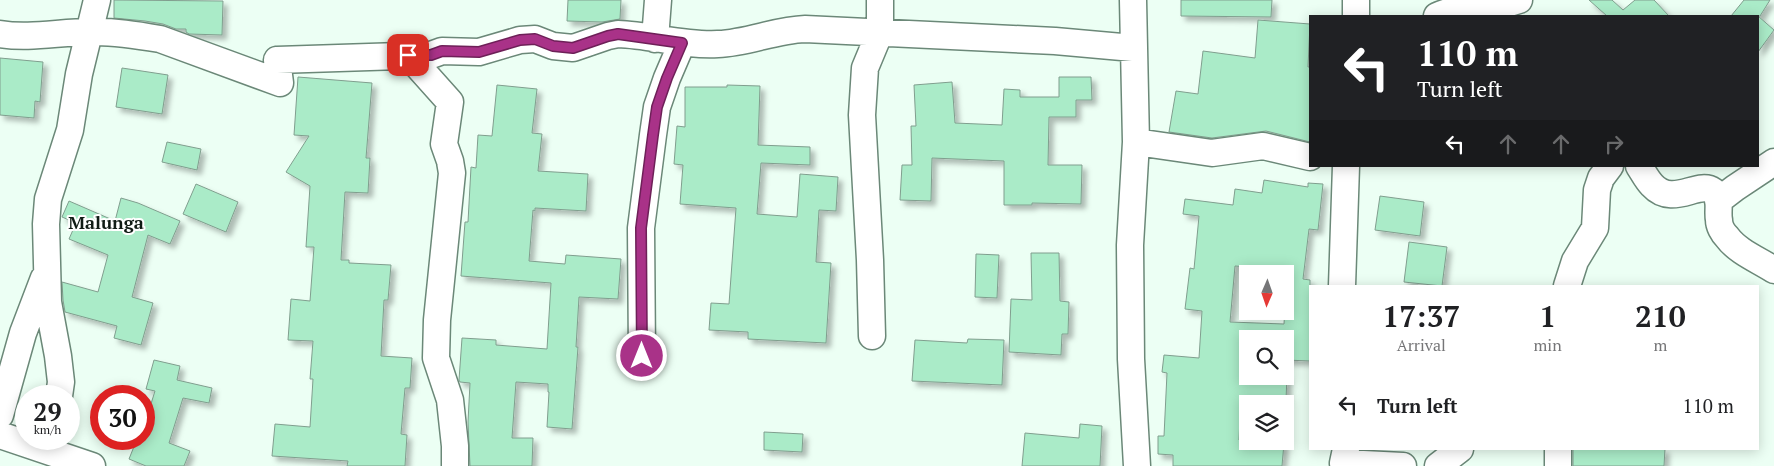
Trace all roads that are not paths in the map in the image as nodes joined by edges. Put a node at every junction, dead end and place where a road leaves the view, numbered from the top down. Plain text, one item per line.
1 (97, 0) edge
2 (658, 0) edge
3 (880, 0) edge
4 (1133, 0) edge
5 (1356, 0) edge
6 (1519, 0) edge
7 (1356, 15) edge
8 (1440, 15) edge
9 (90, 32) junction
10 (880, 32) junction
11 (0, 34) edge
12 (655, 40) junction
13 (682, 43) junction
14 (1133, 48) junction
15 (408, 55) junction
16 (1136, 142) junction
17 (1309, 157) edge
18 (1774, 162) edge
19 (1346, 167) edge
20 (1609, 167) edge
21 (1640, 167) edge
22 (1718, 201) junction
23 (47, 270) junction
24 (1774, 270) edge
25 (1342, 285) edge
26 (1567, 285) edge
27 (872, 336) dead end
28 (642, 356) dead end
29 (61, 385) edge
30 (0, 415) edge
31 (0, 435) edge
32 (1459, 450) edge
33 (1558, 450) edge
34 (56, 453) edge
35 (1344, 459) edge
36 (92, 466) edge
37 (454, 466) edge
38 (1137, 466) edge
39 (1403, 466) edge
40 (1438, 466) edge
41 (1558, 466) edge

1 - 9 street
2 - 12 street
3 - 10 street
4 - 14 street
5 - 7 street
6 - 8 street
9 - 11 street
9 - 15 street
9 - 23 street
10 - 13 street
10 - 14 street
10 - 27 street
12 - 13 street
12 - 15 street
13 - 28 street
14 - 16 street
15 - 37 street
16 - 17 street
16 - 38 street
18 - 22 street
19 - 25 street
20 - 26 street
21 - 22 street
22 - 24 street
23 - 29 street
23 - 30 street
31 - 34 street
32 - 40 street
33 - 41 street
34 - 36 street
35 - 39 street

